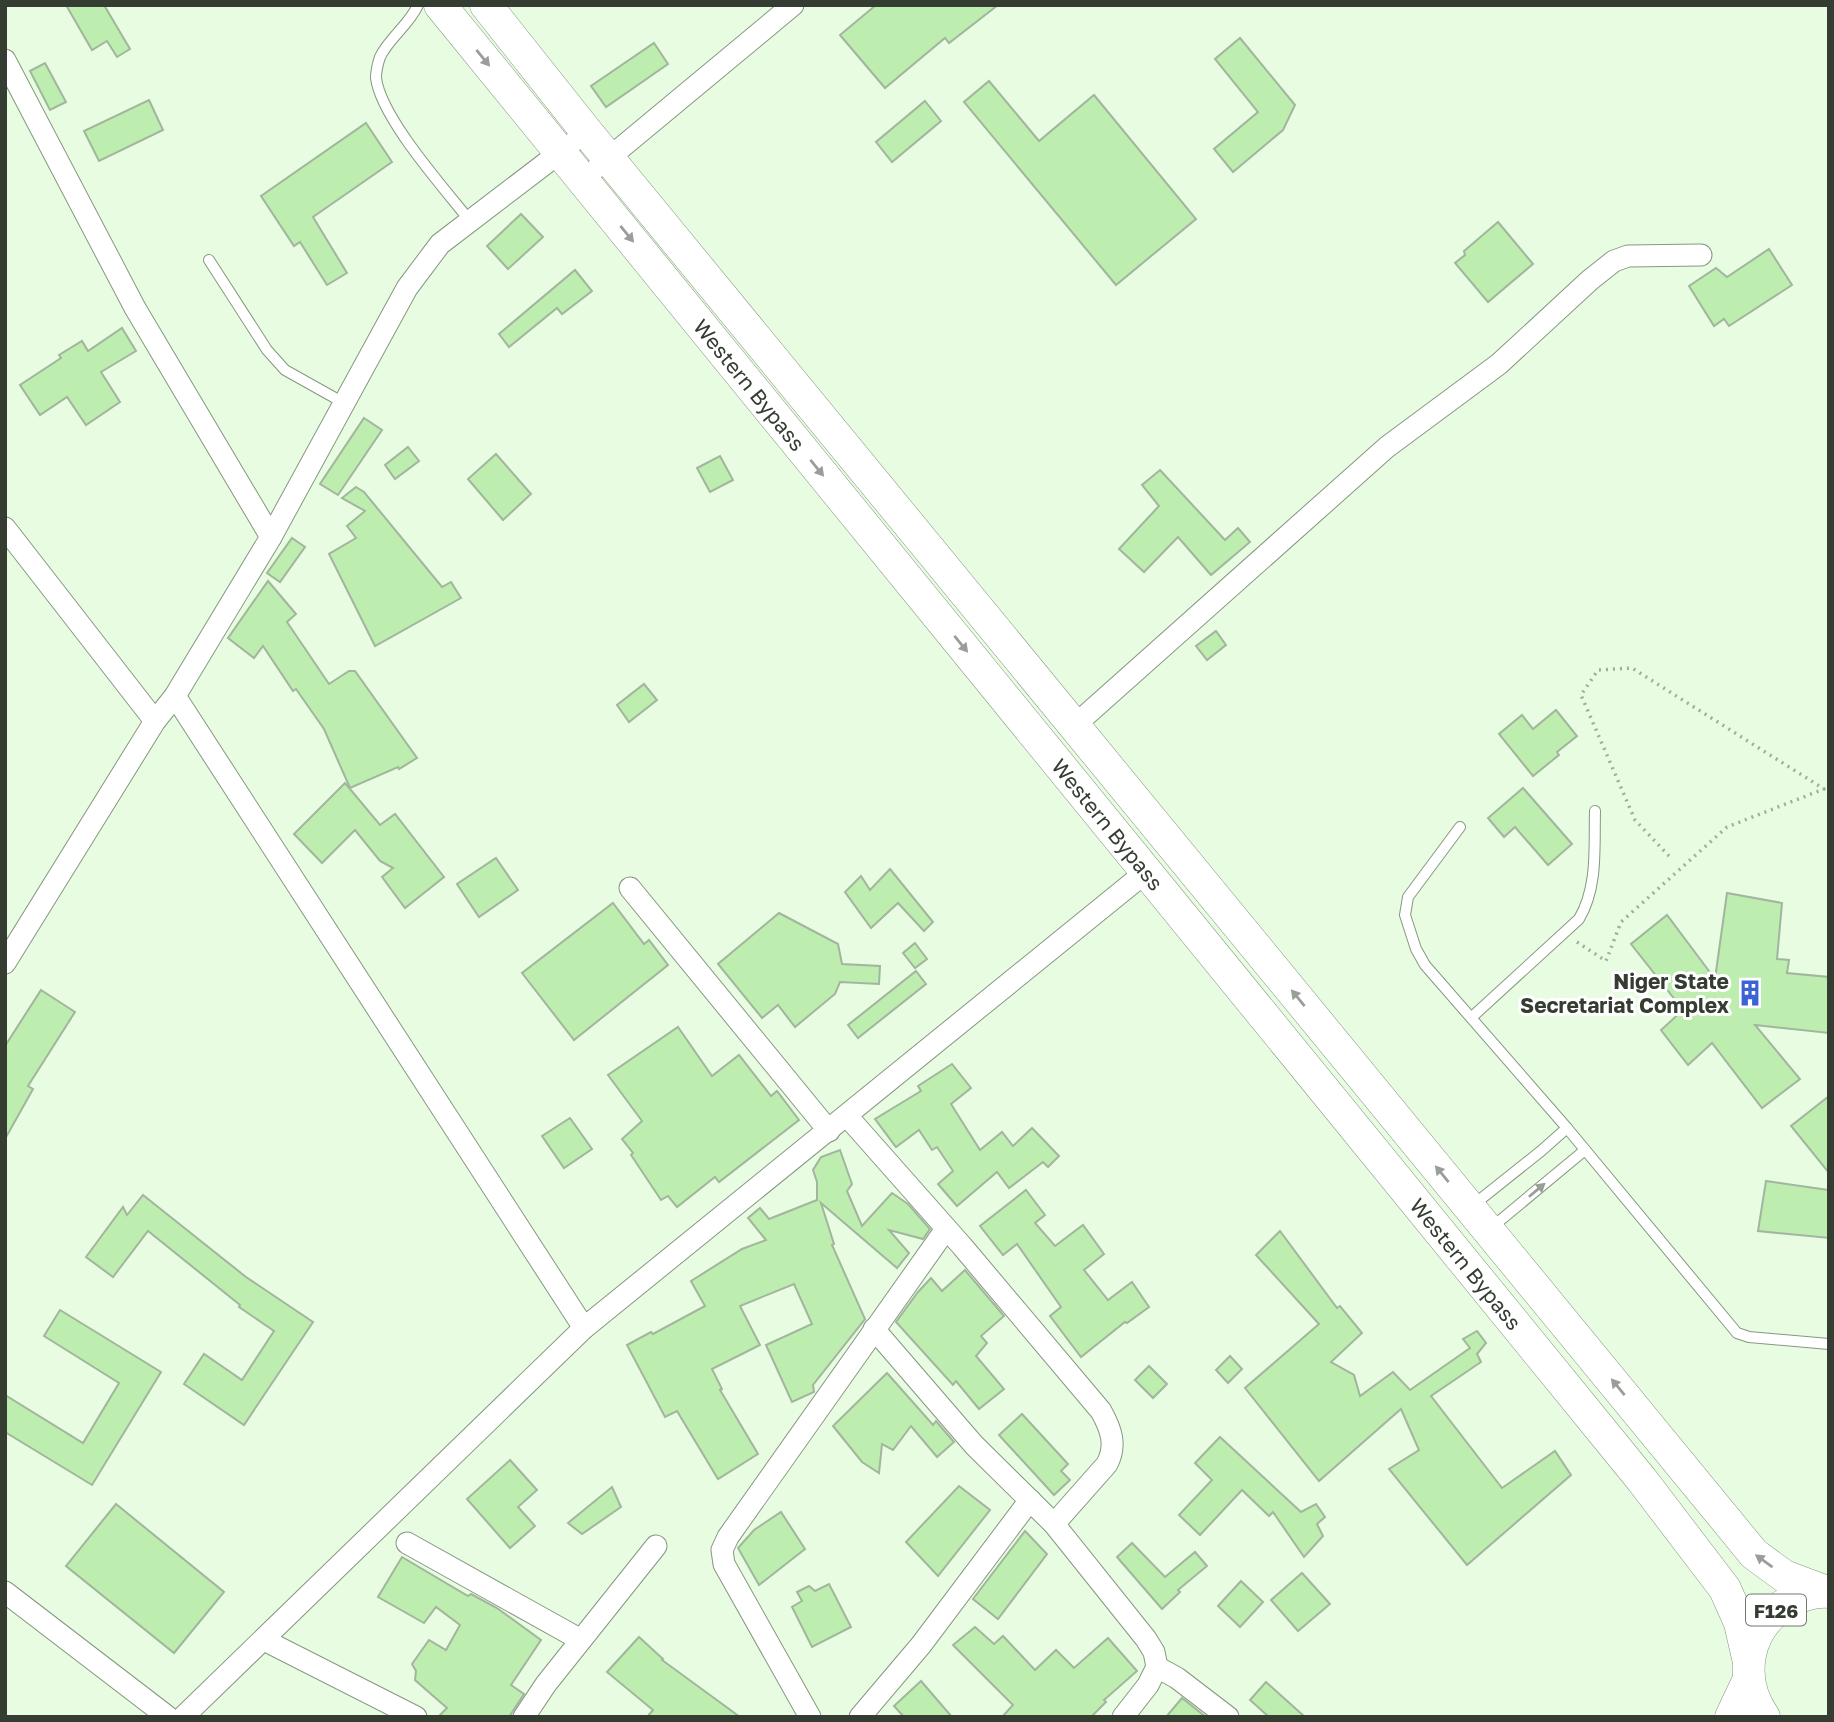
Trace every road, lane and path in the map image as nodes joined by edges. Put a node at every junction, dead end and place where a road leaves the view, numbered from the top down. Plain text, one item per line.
1 (418, 5) edge
2 (440, 5) edge
3 (486, 5) edge
4 (780, 10) edge
5 (5, 60) edge
6 (586, 131) junction
7 (560, 154) junction
8 (609, 158) junction
9 (583, 181) junction
10 (470, 221) junction
11 (1701, 255) dead end
12 (209, 260) dead end
13 (344, 403) junction
14 (5, 528) edge
15 (271, 537) junction
16 (175, 696) junction
17 (155, 721) junction
18 (1075, 725) junction
19 (1595, 811) dead end
20 (1460, 827) dead end
21 (1669, 856) dead end
22 (1146, 872) junction
23 (630, 888) dead end
24 (1564, 933) junction
25 (5, 963) edge
26 (1472, 1017) junction
27 (847, 1116) junction
28 (1567, 1128) junction
29 (829, 1130) junction
30 (1585, 1150) junction
31 (1479, 1219) junction
32 (946, 1228) junction
33 (584, 1328) junction
34 (874, 1329) junction
35 (1829, 1344) edge
36 (1030, 1500) junction
37 (1054, 1524) junction
38 (407, 1543) dead end
39 (656, 1546) dead end
40 (5, 1592) edge
41 (1827, 1592) edge
42 (264, 1640) junction
43 (581, 1640) junction
44 (1157, 1667) junction
45 (1748, 1670) junction
46 (167, 1717) edge
47 (183, 1717) edge
48 (416, 1717) edge
49 (524, 1717) edge
50 (810, 1717) edge
51 (860, 1717) edge
52 (1123, 1717) edge
53 (1228, 1717) edge
54 (1731, 1717) edge
55 (1764, 1717) edge

1 - 10 lane
2 -> 7 main road, Western Bypass
3 - 6 main road, Western Bypass
4 - 8 street
5 - 15 street
6 - 7 street
6 - 8 main road, Western Bypass
7 - 9 main road, Western Bypass
7 - 10 street
8 - 9 street
8 - 18 main road, Western Bypass
9 -> 22 main road, Western Bypass
10 - 13 street
11 - 18 street
12 - 13 lane
13 - 15 street
14 - 17 street
15 - 16 street
16 - 17 street
16 - 33 street
17 - 25 street
31 -> 18 main road, Western Bypass
19 - 24 lane
20 - 26 lane
21 - 24 path
22 - 27 street
22 - 45 main road, Western Bypass
23 - 29 street
24 - 26 lane
26 - 28 lane
27 - 29 street
27 - 32 street
28 - 30 lane
28 - 31 lane
29 - 33 street
31 -> 30 lane
30 - 35 lane
41 -> 31 main road, Western Bypass
32 - 34 street
32 - 37 street
33 - 42 street
34 - 36 street
34 - 50 street
36 - 37 street
36 - 51 street
37 - 44 street
38 - 43 street
39 - 43 street
40 - 46 street
41 - 45 main road, F126
42 - 47 street
42 - 48 street
43 - 49 street
44 - 52 street
44 - 53 street
45 - 54 main road, F126
45 - 55 main road, Western Bypass

